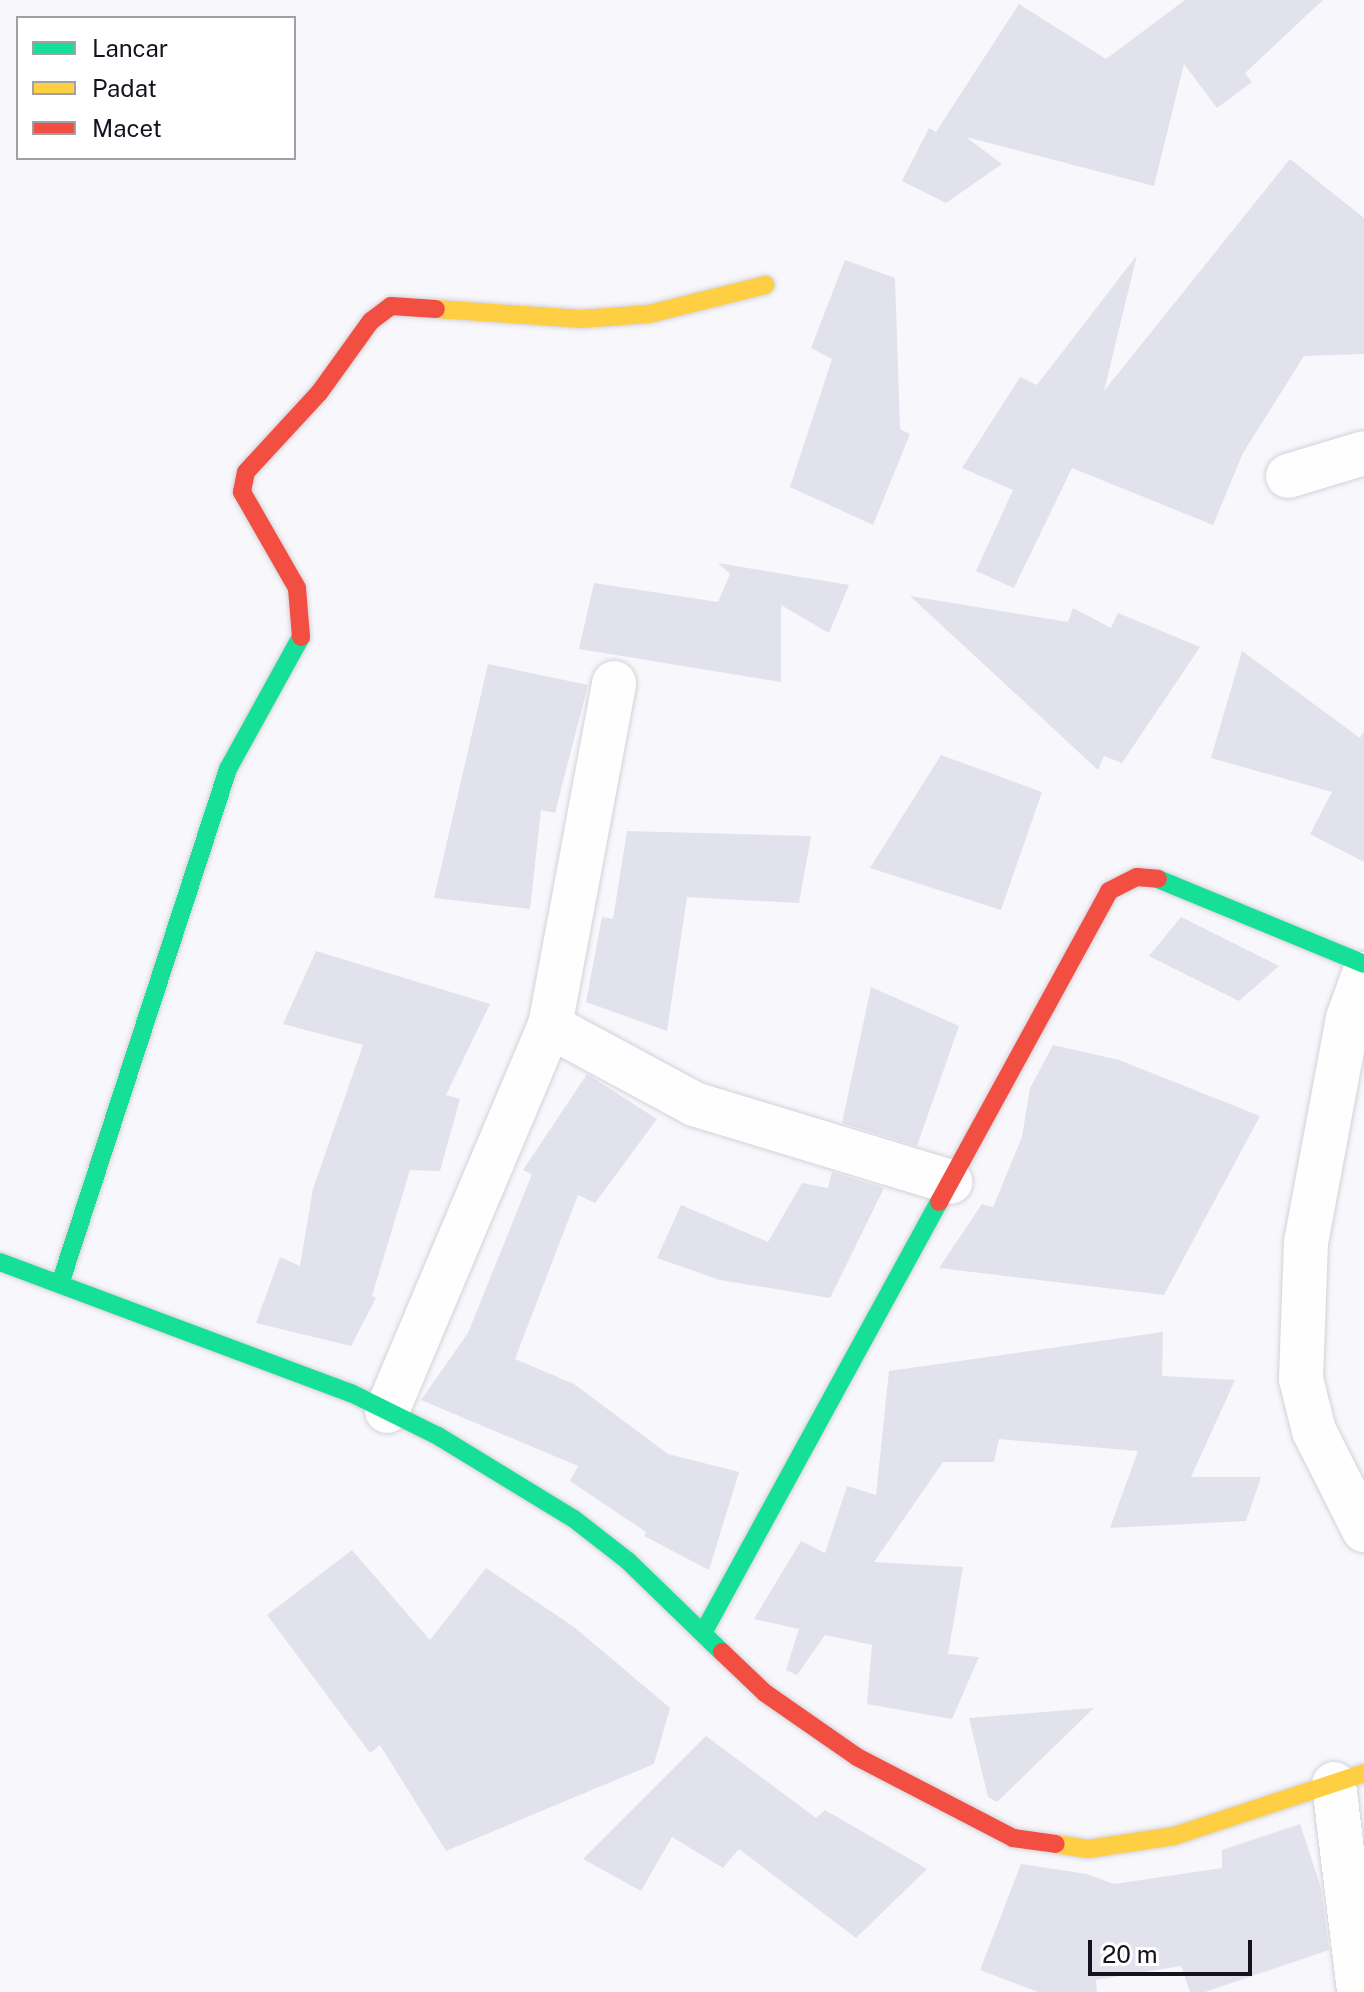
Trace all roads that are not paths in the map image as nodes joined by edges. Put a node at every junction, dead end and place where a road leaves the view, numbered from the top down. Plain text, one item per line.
1 (765, 285) dead end
2 (1364, 453) edge
3 (1288, 476) dead end
4 (614, 683) dead end
5 (1364, 964) edge
6 (1364, 974) edge
7 (550, 1026) junction
8 (950, 1182) junction
9 (0, 1262) edge
10 (60, 1284) junction
11 (387, 1411) junction
12 (1364, 1530) edge
13 (703, 1633) junction
14 (1349, 1778) edge
15 (1359, 1992) edge

1 - 10 street
2 - 3 street
4 - 7 street
5 - 8 street
6 - 12 street
7 - 8 street
7 - 11 street
8 - 13 street
9 - 10 street
10 - 11 street
11 - 13 street
13 - 14 street
14 - 15 street

